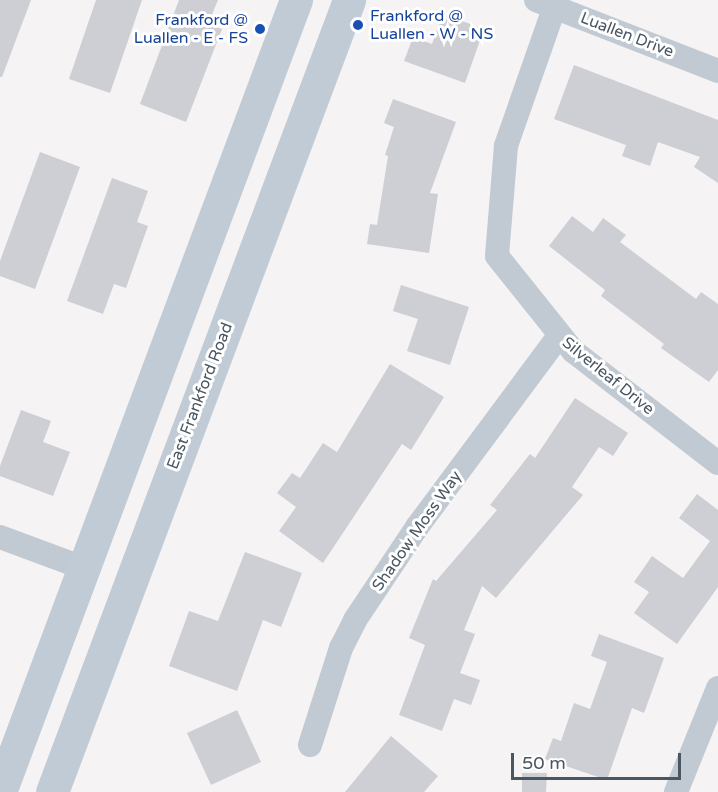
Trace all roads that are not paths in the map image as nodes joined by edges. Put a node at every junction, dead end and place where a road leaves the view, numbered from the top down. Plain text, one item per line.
1 (296, 0) edge
2 (349, 0) edge
3 (549, 2) edge
4 (718, 71) edge
5 (559, 336) junction
6 (718, 463) edge
7 (0, 537) edge
8 (86, 569) junction
9 (718, 688) edge
10 (310, 745) dead end
11 (0, 792) edge
12 (52, 792) edge
13 (676, 792) edge

1 - 8 main road
2 - 12 main road, East Frankford Road
3 - 4 street, Luallen Drive
3 - 5 street, Silverleaf Drive
5 - 6 street, Silverleaf Drive
5 - 10 street, Shadow Moss Way
7 - 8 street
8 - 11 main road
9 - 13 street

